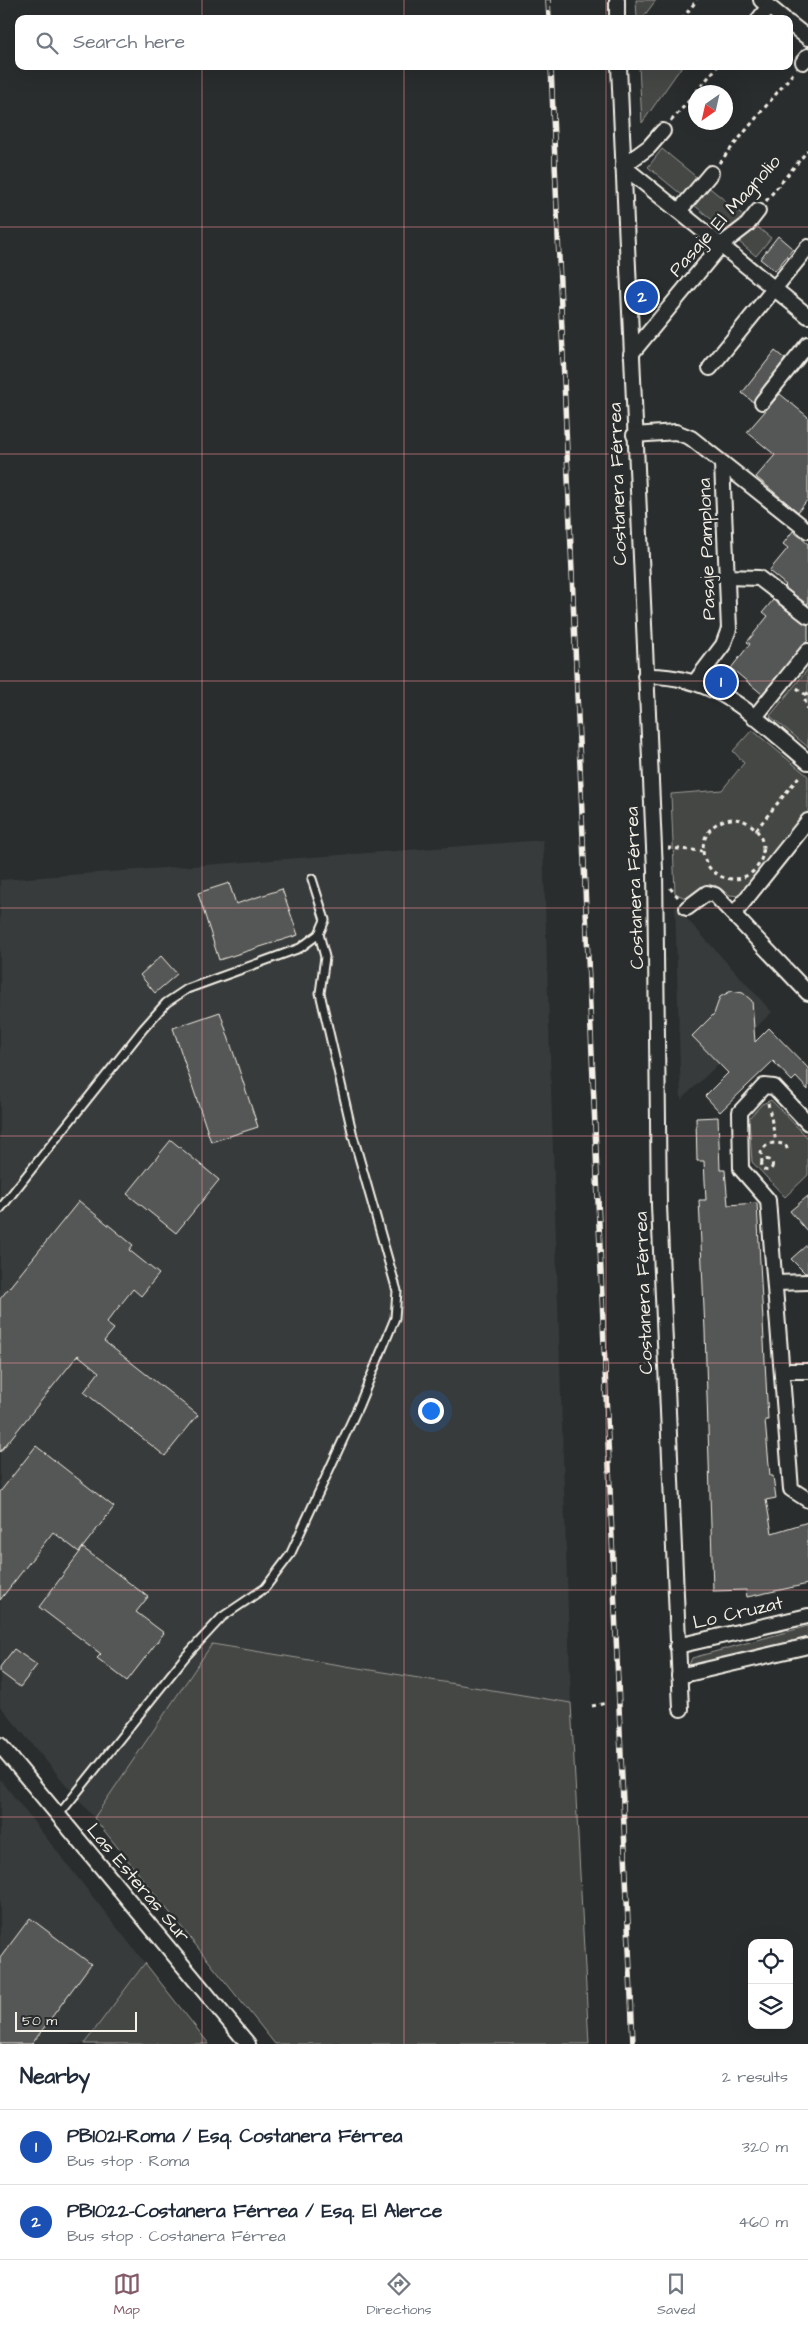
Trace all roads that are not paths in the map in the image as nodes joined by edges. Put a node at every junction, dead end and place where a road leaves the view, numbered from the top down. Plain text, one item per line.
1 (617, 0) edge
2 (765, 3) edge
3 (617, 15) edge
4 (760, 15) edge
5 (779, 15) edge
6 (793, 26) edge
7 (808, 38) edge
8 (619, 70) edge
9 (663, 131) road end
10 (623, 166) junction
11 (711, 173) road end
12 (679, 211) junction
13 (758, 211) road end
14 (721, 245) junction
15 (808, 247) edge
16 (775, 288) junction
17 (808, 316) edge
18 (808, 344) edge
19 (631, 354) junction
20 (710, 368) dead end
21 (762, 402) dead end
22 (634, 435) junction
23 (722, 463) junction
24 (808, 530) edge
25 (727, 577) junction
26 (808, 616) edge
27 (808, 650) edge
28 (645, 676) junction
29 (695, 682) junction
30 (754, 718) junction
31 (805, 767) edge
32 (808, 821) edge
33 (312, 879) dead end
34 (687, 908) dead end
35 (734, 914) junction
36 (319, 934) junction
37 (808, 992) edge
38 (808, 1123) edge
39 (0, 1209) edge
40 (808, 1282) edge
41 (775, 1283) junction
42 (782, 1371) junction
43 (808, 1371) edge
44 (808, 1500) edge
45 (808, 1616) edge
46 (677, 1646) junction
47 (808, 1646) edge
48 (679, 1676) junction
49 (681, 1709) dead end
50 (0, 1745) edge
51 (58, 1816) junction
52 (248, 2044) edge

1 - 3 street
2 - 4 street
2 - 5 street
6 - 7 street
8 - 10 street, Costanera Férrea
9 - 10 street
10 - 12 street
10 - 19 street, Costanera Férrea
11 - 12 street
12 - 14 street
13 - 14 street, Pasaje El Magnolio
14 - 16 street
14 - 19 street, Pasaje El Magnolio
15 - 16 street
16 - 17 street
16 - 20 street
18 - 21 street
19 - 22 street, Costanera Férrea
22 - 23 street
22 - 28 street, Costanera Férrea
23 - 24 street
23 - 25 street, Pasaje Pamplona
25 - 26 street
25 - 29 street, Pasaje Pamplona
27 - 30 street
28 - 29 street
28 - 46 street, Costanera Férrea
29 - 30 street
30 - 31 street
32 - 35 street
33 - 36 lane
34 - 35 street
35 - 37 street
36 - 39 lane
36 - 51 lane
38 - 41 street
40 - 41 street
41 - 42 street
42 - 43 street
42 - 44 street
45 - 46 street, Lo Cruzat
46 - 48 street, Costanera Férrea
47 - 48 street
48 - 49 street, Costanera Férrea
50 - 51 street, Las Esteras Sur
51 - 52 street, Las Esteras Sur

